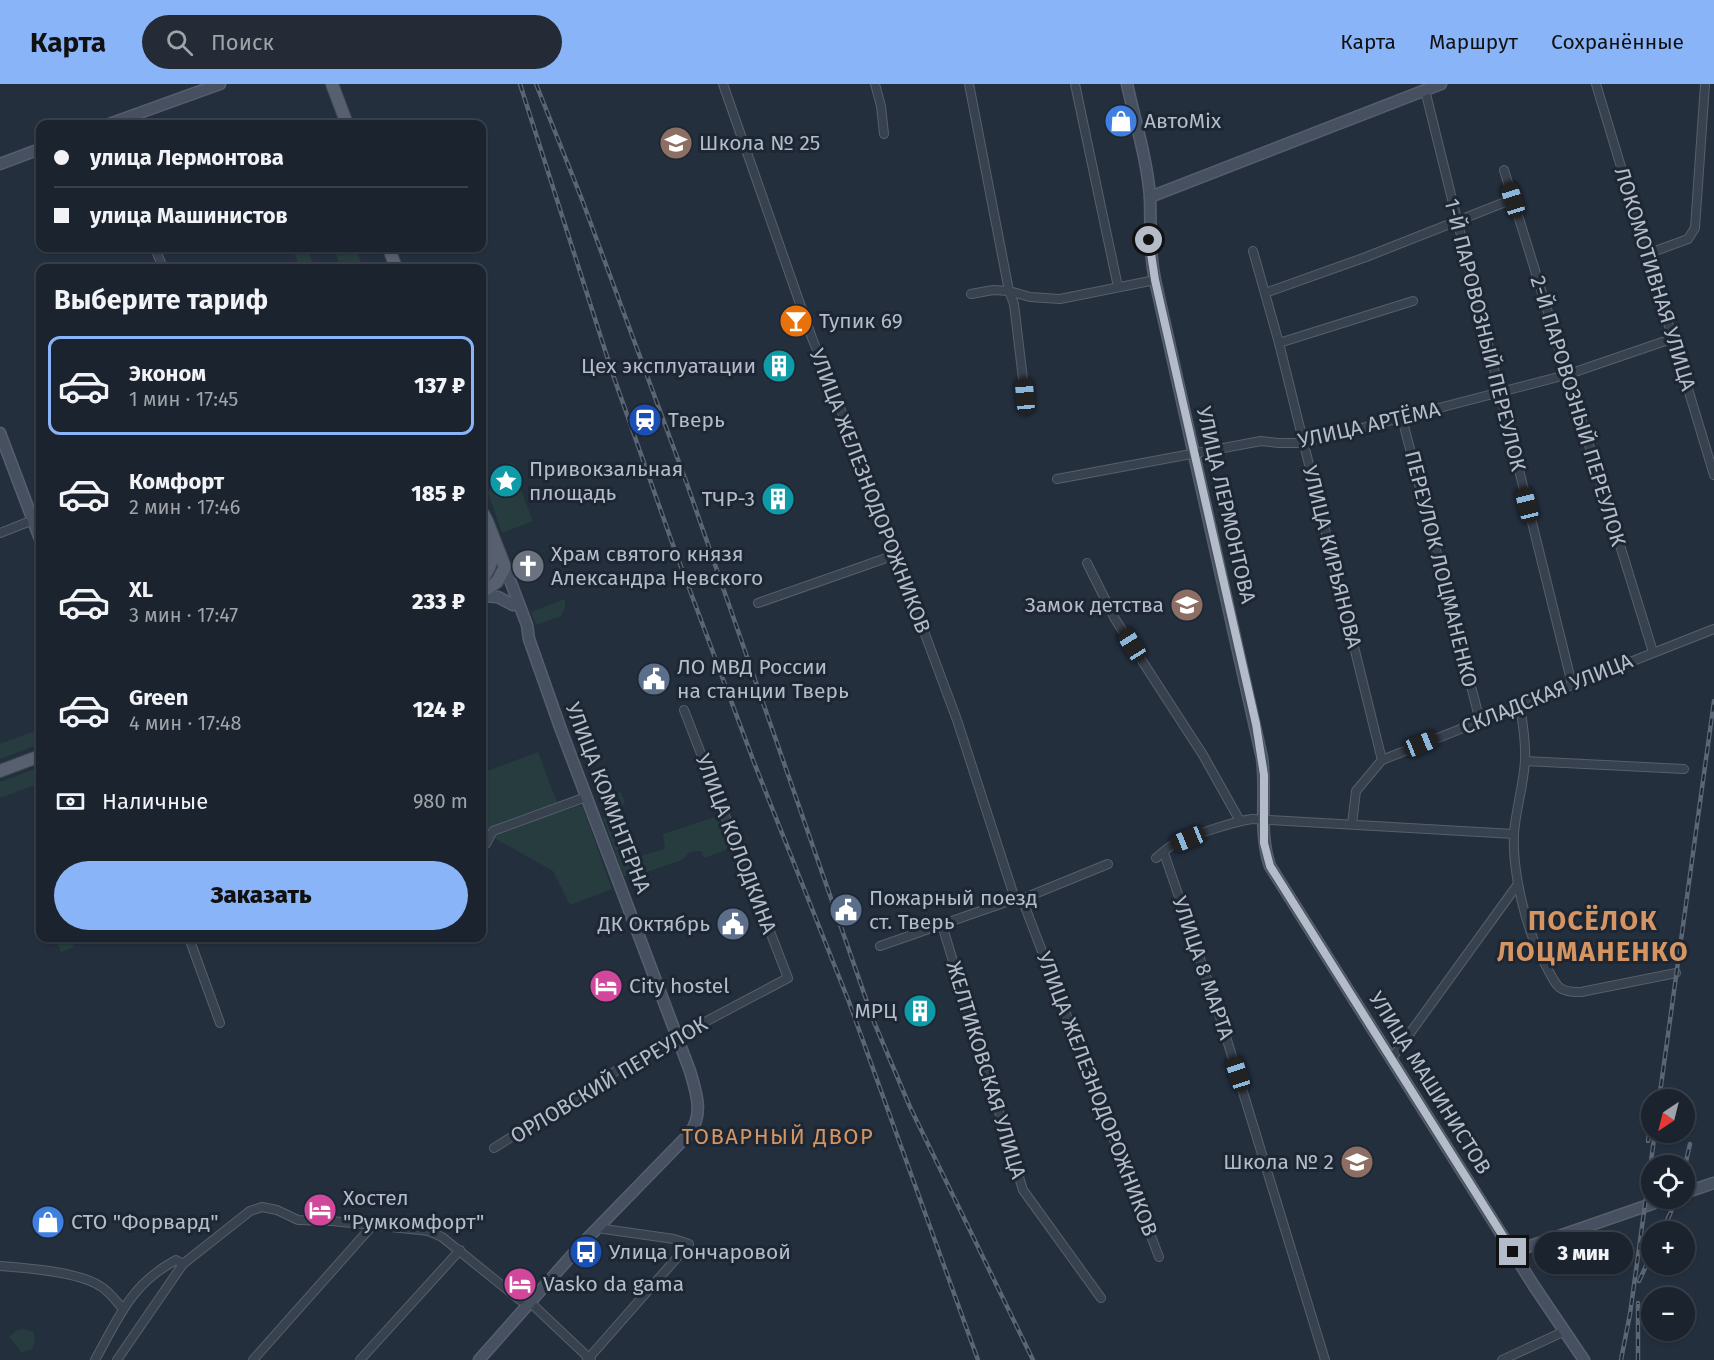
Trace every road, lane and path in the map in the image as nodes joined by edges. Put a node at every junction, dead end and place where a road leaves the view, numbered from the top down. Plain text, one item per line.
1 (220, 84) edge
2 (332, 84) edge
3 (723, 84) edge
4 (875, 84) edge
5 (969, 84) edge
6 (1076, 84) edge
7 (1127, 84) edge
8 (1441, 84) edge
9 (1596, 84) edge
10 (1705, 84) edge
11 (1425, 90) junction
12 (121, 120) edge
13 (345, 120) edge
14 (884, 134) dead end
15 (36, 150) edge
16 (0, 164) edge
17 (1504, 170) dead end
18 (1150, 197) junction
19 (1513, 200) junction
20 (1456, 220) junction
21 (1253, 251) dead end
22 (1647, 254) junction
23 (1155, 280) junction
24 (1118, 287) junction
25 (1010, 291) junction
26 (1265, 293) junction
27 (971, 294) dead end
28 (1413, 301) dead end
29 (1674, 338) junction
30 (1279, 344) junction
31 (1566, 375) junction
32 (1500, 393) junction
33 (1025, 396) dead end
34 (1402, 418) junction
35 (0, 433) edge
36 (1304, 443) junction
37 (1194, 452) junction
38 (1714, 475) edge
39 (1057, 479) dead end
40 (486, 518) edge
41 (33, 520) junction
42 (36, 528) edge
43 (0, 533) edge
44 (486, 534) edge
45 (493, 553) junction
46 (895, 555) junction
47 (1087, 563) dead end
48 (486, 573) edge
49 (502, 577) junction
50 (486, 579) edge
51 (486, 591) edge
52 (486, 595) edge
53 (514, 600) junction
54 (758, 603) dead end
55 (1714, 629) edge
56 (1653, 652) junction
57 (1572, 684) junction
58 (1520, 706) junction
59 (684, 710) dead end
60 (1480, 721) junction
61 (36, 758) edge
62 (1382, 760) junction
63 (1525, 760) junction
64 (1684, 769) dead end
65 (0, 771) edge
66 (586, 797) junction
67 (1263, 820) junction
68 (1240, 821) junction
69 (1352, 824) junction
70 (1514, 834) junction
71 (486, 844) dead end
72 (1164, 852) junction
73 (1156, 858) dead end
74 (1108, 864) dead end
75 (1518, 884) junction
76 (1019, 899) junction
77 (942, 925) junction
78 (190, 942) edge
79 (880, 946) dead end
80 (1676, 973) dead end
81 (788, 978) joint
82 (220, 1023) dead end
83 (677, 1036) junction
84 (1392, 1058) junction
85 (494, 1148) dead end
86 (1714, 1183) edge
87 (1695, 1189) edge
88 (1641, 1208) edge
89 (372, 1226) junction
90 (597, 1228) junction
91 (460, 1250) junction
92 (1513, 1252) junction
93 (1159, 1257) dead end
94 (183, 1264) junction
95 (0, 1266) edge
96 (1101, 1298) dead end
97 (528, 1304) junction
98 (123, 1309) junction
99 (1565, 1330) junction
100 (589, 1359) edge
101 (95, 1360) edge
102 (117, 1360) edge
103 (253, 1360) edge
104 (360, 1360) edge
105 (479, 1360) edge
106 (1325, 1360) edge
107 (1502, 1360) edge
108 (1584, 1360) edge

1 - 12 main road
2 - 13 main road
3 - 46 street, УЛИЦА ЖЕЛЕЗНОДОРОЖНИКОВ
4 - 14 street
5 - 25 street
6 - 24 street
7 - 18 main road, УЛИЦА ЛЕРМОНТОВА
8 - 11 main road
9 - 22 street, ЛОКОМОТИВНАЯ УЛИЦА
10 - 22 street
11 - 18 main road
11 - 20 street, 1-Й ПАРОВОЗНЫЙ ПЕРЕУЛОК
15 - 16 main road
17 - 19 street, 2-Й ПАРОВОЗНЫЙ ПЕРЕУЛОК
18 - 23 main road, УЛИЦА ЛЕРМОНТОВА
19 - 20 street
19 - 31 street, 2-Й ПАРОВОЗНЫЙ ПЕРЕУЛОК
20 - 26 street
20 - 32 street, 1-Й ПАРОВОЗНЫЙ ПЕРЕУЛОК
21 - 26 street, УЛИЦА КИРЬЯНОВА
22 - 29 street, ЛОКОМОТИВНАЯ УЛИЦА
23 - 24 street
23 - 37 main road, УЛИЦА ЛЕРМОНТОВА
24 - 25 street
25 - 27 street
25 - 33 street
26 - 30 street, УЛИЦА КИРЬЯНОВА
28 - 30 street
29 - 31 street, УЛИЦА АРТЁМА
29 - 38 street, ЛОКОМОТИВНАЯ УЛИЦА
30 - 36 street, УЛИЦА КИРЬЯНОВА
31 - 32 street, УЛИЦА АРТЁМА
31 - 56 street, 2-Й ПАРОВОЗНЫЙ ПЕРЕУЛОК
32 - 34 street, УЛИЦА АРТЁМА
32 - 57 street, 1-Й ПАРОВОЗНЫЙ ПЕРЕУЛОК
34 - 36 street, УЛИЦА АРТЁМА
34 - 60 street, ПЕРЕУЛОК ЛОЦМАНЕНКО
35 - 41 main road
36 - 37 street, УЛИЦА АРТЁМА
36 - 62 street, УЛИЦА КИРЬЯНОВА
37 - 39 street, УЛИЦА АРТЁМА
37 - 67 main road, УЛИЦА ЛЕРМОНТОВА
40 - 49 main road, УЛИЦА КОМИНТЕРНА
41 - 42 main road
41 - 43 street
44 - 45 main road, УЛИЦА КОМИНТЕРНА
45 - 48 main road
45 - 49 main road, УЛИЦА КОМИНТЕРНА
46 - 54 street
46 - 76 street, УЛИЦА ЖЕЛЕЗНОДОРОЖНИКОВ
47 - 68 street
49 - 50 main road
49 - 51 main road
49 - 53 main road, УЛИЦА КОМИНТЕРНА
49 - 53 main road
52 - 53 main road
53 - 66 main road, УЛИЦА КОМИНТЕРНА
55 - 56 street, СКЛАДСКАЯ УЛИЦА
56 - 57 street, СКЛАДСКАЯ УЛИЦА
57 - 58 street, СКЛАДСКАЯ УЛИЦА
58 - 60 street, СКЛАДСКАЯ УЛИЦА
58 - 63 street
59 - 81 street, УЛИЦА КОЛОДКИНА
60 - 62 street, СКЛАДСКАЯ УЛИЦА
61 - 65 main road
62 - 69 street, СКЛАДСКАЯ УЛИЦА
63 - 64 street
63 - 70 street
66 - 71 street
66 - 83 main road, УЛИЦА КОМИНТЕРНА
67 - 68 street
67 - 69 street
67 - 84 main road, УЛИЦА МАШИНИСТОВ
68 - 72 street
69 - 70 street
70 - 75 street
72 - 73 street
72 - 106 street, УЛИЦА 8 МАРТА
74 - 76 street
75 - 80 street
75 - 84 street
76 - 77 street
76 - 93 street, УЛИЦА ЖЕЛЕЗНОДОРОЖНИКОВ
77 - 79 street
77 - 96 street, ЖЕЛТИКОВСКАЯ УЛИЦА
78 - 82 street
81 - 83 street, ОРЛОВСКИЙ ПЕРЕУЛОК
83 - 85 street, ОРЛОВСКИЙ ПЕРЕУЛОК
83 - 90 main road, УЛИЦА КОМИНТЕРНА
84 - 92 main road, УЛИЦА МАШИНИСТОВ
86 - 87 main road
88 - 92 main road
89 - 91 street
89 - 94 street
89 - 103 street
90 - 97 main road, УЛИЦА КОМИНТЕРНА
90 - 100 street
91 - 97 street
91 - 104 street
92 - 99 main road, УЛИЦА МАШИНИСТОВ
94 - 98 street
94 - 102 street
95 - 98 street
97 - 100 street
97 - 105 main road, УЛИЦА КОМИНТЕРНА
98 - 101 street
99 - 107 street
99 - 108 main road, УЛИЦА МАШИНИСТОВ

